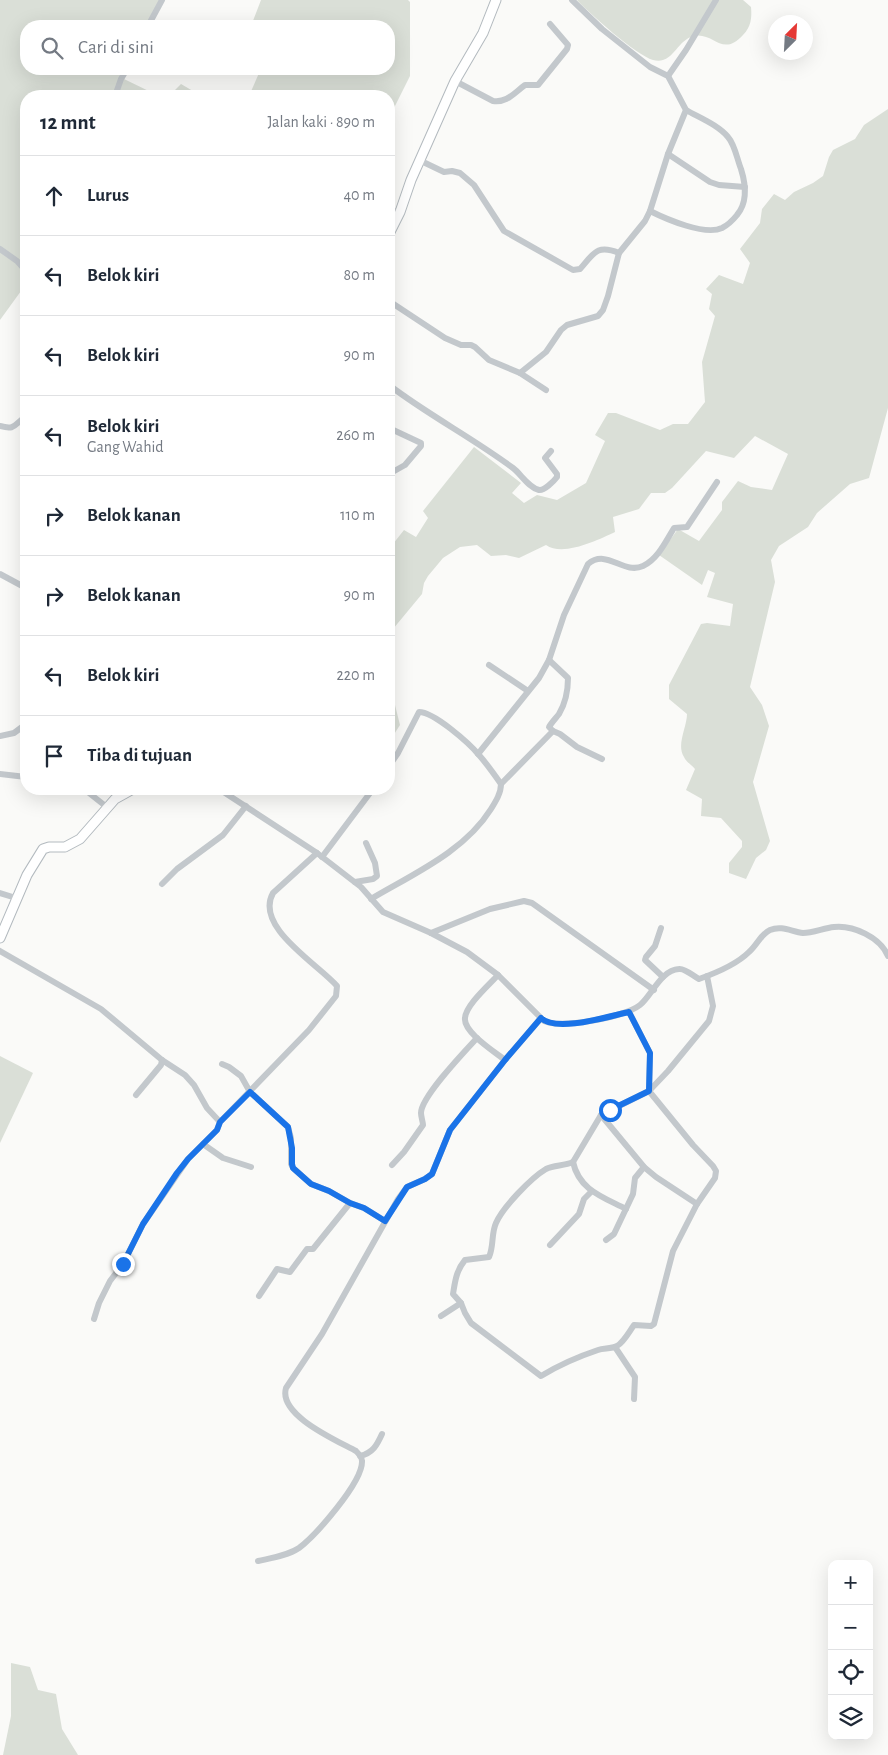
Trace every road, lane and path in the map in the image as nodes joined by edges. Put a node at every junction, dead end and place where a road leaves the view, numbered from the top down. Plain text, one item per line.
1 (162, 0) edge
2 (496, 0) edge
3 (572, 0) edge
4 (716, 0) edge
5 (151, 20) edge
6 (550, 24) dead end
7 (123, 75) edge
8 (668, 76) junction
9 (455, 81) junction
10 (117, 90) edge
11 (686, 110) junction
12 (668, 154) junction
13 (419, 160) junction
14 (745, 187) junction
15 (395, 211) edge
16 (650, 211) junction
17 (400, 212) junction
18 (395, 222) edge
19 (0, 249) edge
20 (619, 253) junction
21 (20, 265) edge
22 (395, 305) edge
23 (520, 373) junction
24 (395, 389) edge
25 (546, 390) dead end
26 (20, 422) edge
27 (0, 426) edge
28 (395, 431) edge
29 (551, 451) dead end
30 (395, 471) edge
31 (717, 482) dead end
32 (0, 574) edge
33 (20, 585) edge
34 (549, 660) junction
35 (489, 664) dead end
36 (528, 691) junction
37 (20, 728) edge
38 (553, 731) junction
39 (0, 736) edge
40 (478, 754) junction
41 (395, 757) edge
42 (602, 759) dead end
43 (0, 774) edge
44 (20, 776) edge
45 (500, 784) junction
46 (92, 795) edge
47 (122, 795) edge
48 (229, 795) edge
49 (367, 795) edge
50 (246, 806) junction
51 (108, 808) junction
52 (366, 843) dead end
53 (320, 855) junction
54 (355, 882) junction
55 (162, 884) dead end
56 (0, 893) edge
57 (16, 898) junction
58 (371, 899) junction
59 (661, 928) dead end
60 (431, 932) junction
61 (0, 938) edge
62 (0, 951) edge
63 (888, 956) edge
64 (498, 975) junction
65 (707, 976) junction
66 (663, 977) junction
67 (654, 990) junction
68 (629, 1012) junction
69 (541, 1018) junction
70 (477, 1038) junction
71 (162, 1060) junction
72 (505, 1060) junction
73 (222, 1064) dead end
74 (649, 1091) junction
75 (250, 1092) junction
76 (136, 1095) dead end
77 (601, 1115) junction
78 (220, 1122) junction
79 (203, 1144) junction
80 (573, 1162) junction
81 (392, 1166) dead end
82 (251, 1167) dead end
83 (644, 1167) junction
84 (591, 1192) junction
85 (350, 1203) junction
86 (697, 1204) junction
87 (626, 1209) junction
88 (385, 1221) junction
89 (606, 1240) dead end
90 (550, 1245) dead end
91 (259, 1296) dead end
92 (461, 1303) junction
93 (441, 1316) dead end
94 (94, 1319) dead end
95 (615, 1347) junction
96 (634, 1399) dead end
97 (382, 1434) dead end
98 (360, 1456) junction
99 (258, 1561) dead end

1 - 5 street
2 - 9 street
3 - 8 street
4 - 8 street
6 - 9 street
7 - 10 street
8 - 11 street
9 - 13 street
11 - 12 street
11 - 14 street
12 - 14 street
12 - 16 street
13 - 17 street
13 - 20 street
14 - 16 street
15 - 17 street
16 - 20 street
17 - 18 street
19 - 21 street
20 - 23 street
22 - 23 street
23 - 25 street
24 - 29 street
26 - 27 street
28 - 30 street
31 - 34 street
32 - 33 street
34 - 36 street
34 - 38 street
35 - 36 street
36 - 40 street
37 - 39 street
38 - 42 street
38 - 45 street
40 - 41 street
40 - 45 street
43 - 44 street
45 - 58 street
46 - 51 street
47 - 51 street
48 - 50 street
49 - 53 street
50 - 53 street
50 - 55 street
51 - 57 street
52 - 54 street
53 - 54 street
53 - 75 street
54 - 58 street
56 - 57 street
57 - 61 street
58 - 60 street
59 - 66 street
60 - 64 street
60 - 67 street
62 - 71 street
63 - 65 street
64 - 69 street
64 - 70 street
65 - 66 street
65 - 74 street
66 - 67 street
67 - 68 street
68 - 69 street
68 - 74 street
69 - 72 street
70 - 72 street
70 - 81 street
71 - 76 street
71 - 78 street
72 - 88 street
73 - 75 street
74 - 77 street
74 - 86 street
75 - 78 street
75 - 85 street
77 - 80 street
77 - 83 street
78 - 79 street
79 - 82 street
79 - 94 street
80 - 84 street
80 - 92 street
83 - 86 street
83 - 87 street
84 - 87 street
84 - 90 street
85 - 88 street
85 - 91 street
86 - 95 street
87 - 89 street
88 - 98 street
92 - 93 street
92 - 95 street
95 - 96 street
97 - 98 street
98 - 99 street

